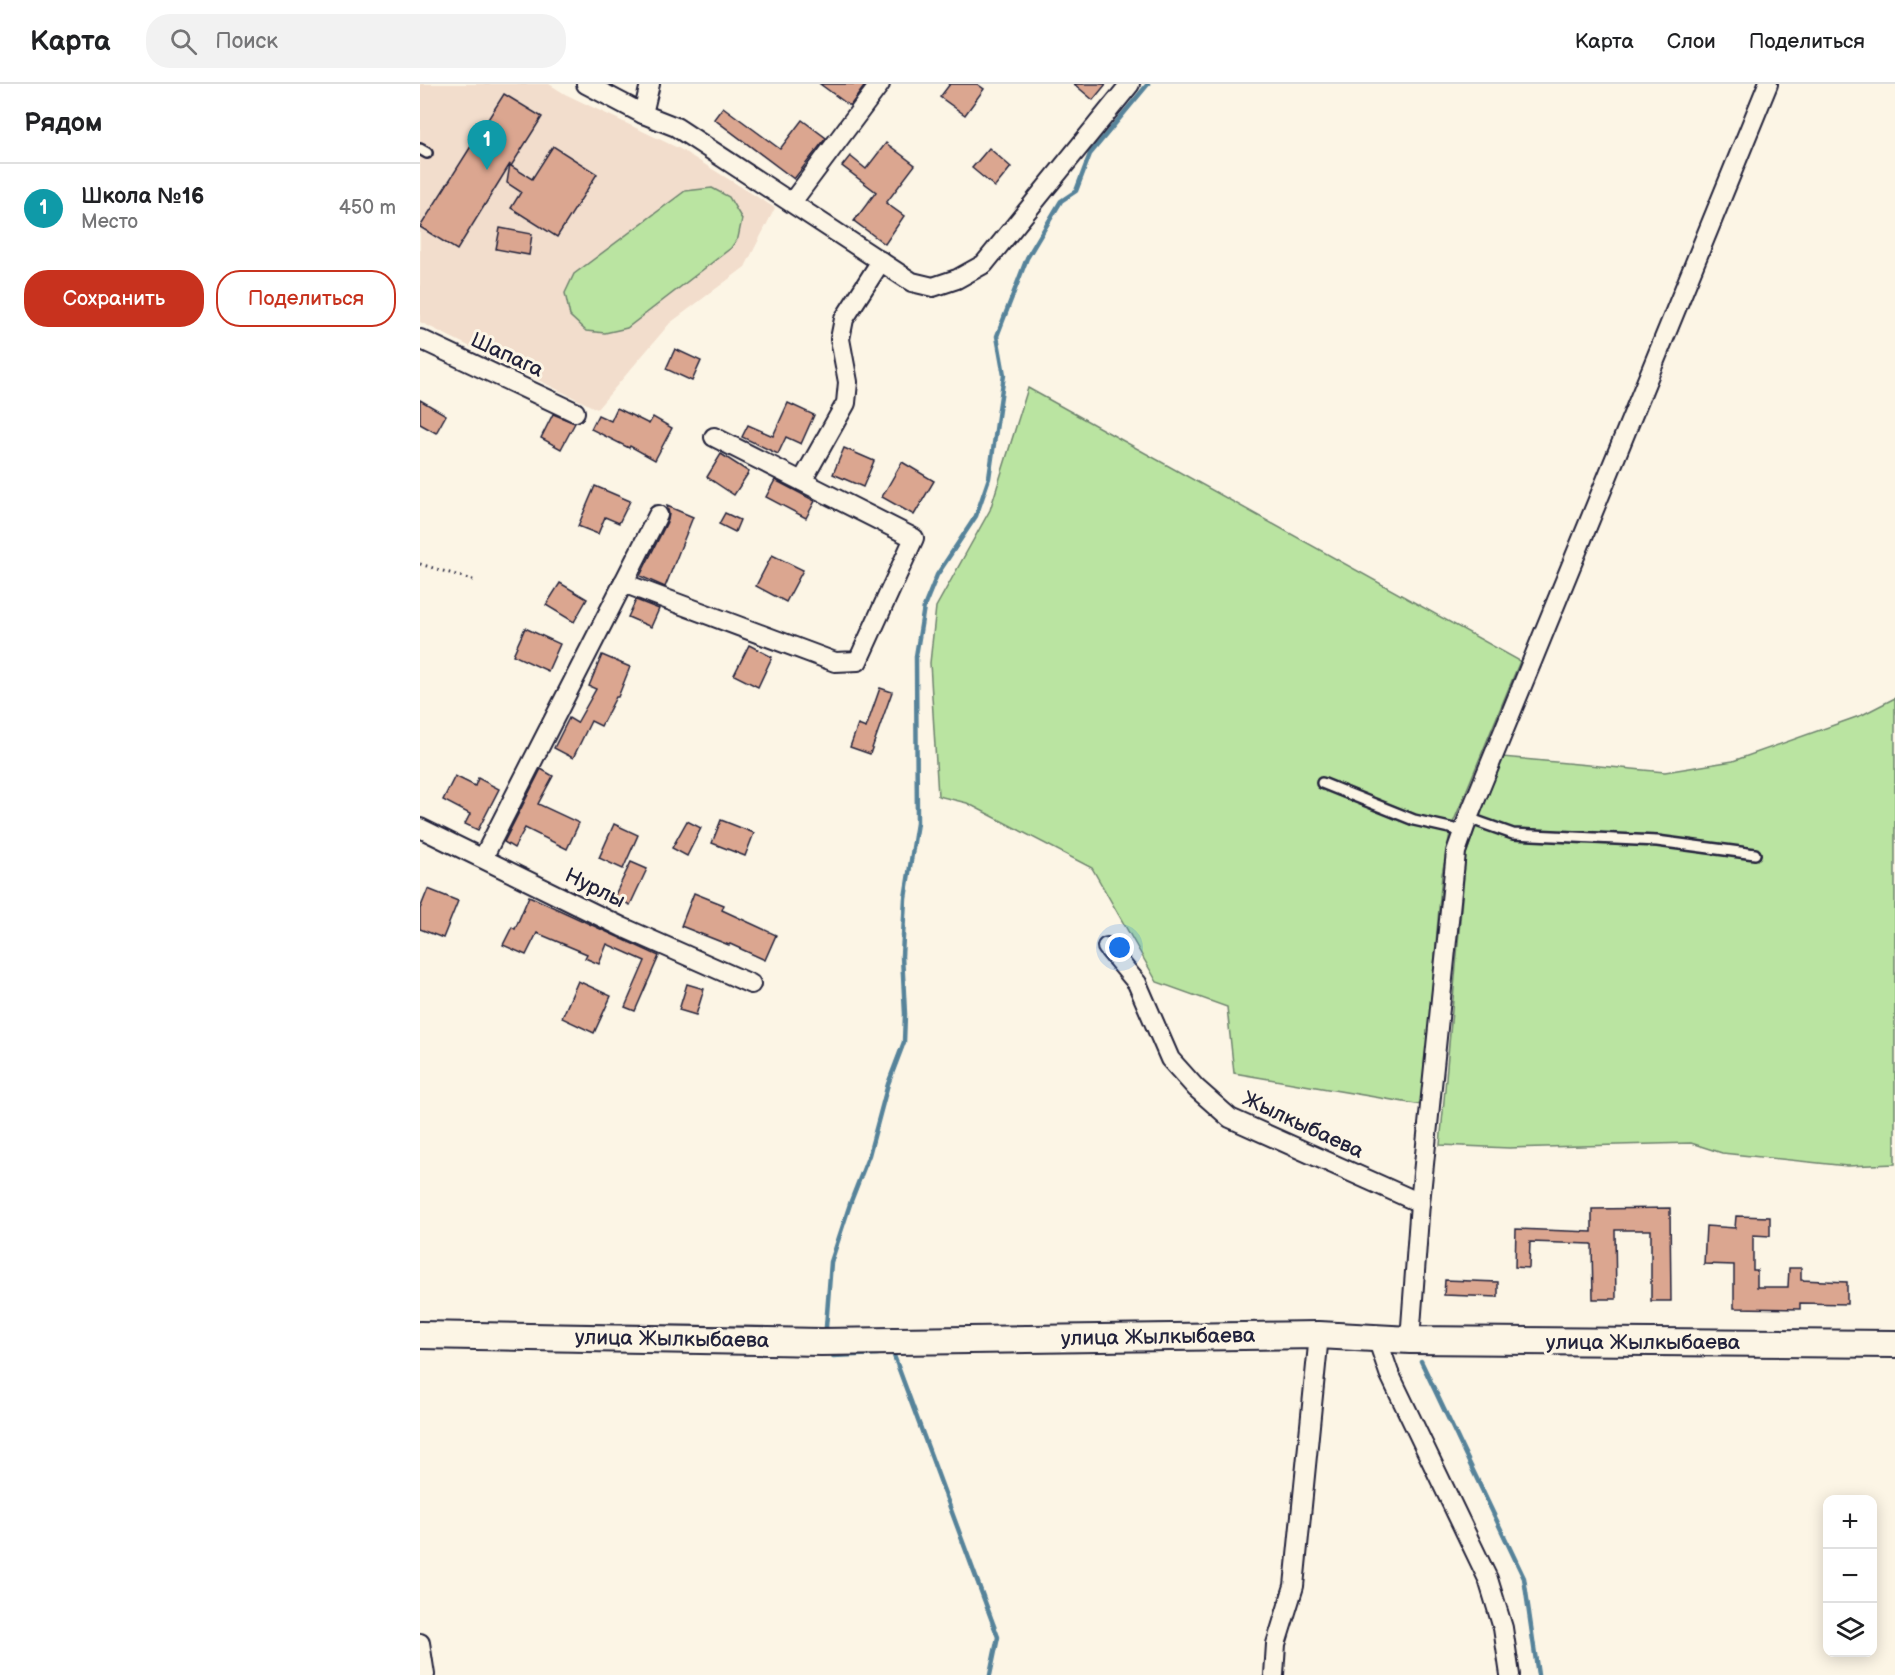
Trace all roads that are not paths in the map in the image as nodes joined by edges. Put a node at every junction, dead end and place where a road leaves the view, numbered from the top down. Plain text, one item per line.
1 (586, 84) edge
2 (650, 84) edge
3 (880, 84) edge
4 (1130, 84) edge
5 (1768, 84) edge
6 (643, 114) junction
7 (792, 202) junction
8 (881, 261) junction
9 (420, 339) edge
10 (575, 412) dead end
11 (714, 437) dead end
12 (802, 481) junction
13 (658, 515) dead end
14 (623, 583) junction
15 (1322, 783) dead end
16 (1466, 825) junction
17 (420, 828) edge
18 (1755, 855) dead end
19 (483, 858) junction
20 (1107, 947) dead end
21 (752, 984) dead end
22 (1420, 1203) junction
23 (420, 1335) edge
24 (1319, 1335) junction
25 (1377, 1338) junction
26 (1410, 1340) junction
27 (1895, 1344) edge
28 (420, 1643) edge
29 (425, 1675) edge
30 (1274, 1675) edge
31 (1510, 1675) edge

1 - 6 street
2 - 6 street
3 - 7 street
4 - 8 street
5 - 16 street
6 - 7 street
7 - 8 street
8 - 12 street
9 - 10 street, Шапага
11 - 12 street
12 - 14 street
13 - 14 street
14 - 19 street
15 - 16 lane
16 - 18 lane
16 - 22 street
17 - 19 street, Нурлы
19 - 21 street, Нурлы
20 - 22 street, Жылкыбаева
22 - 26 street
23 - 24 main road, улица Жылкыбаева
24 - 25 main road, улица Жылкыбаева
24 - 30 street
25 - 26 main road, улица Жылкыбаева
25 - 31 street
26 - 27 main road, улица Жылкыбаева
28 - 29 street

